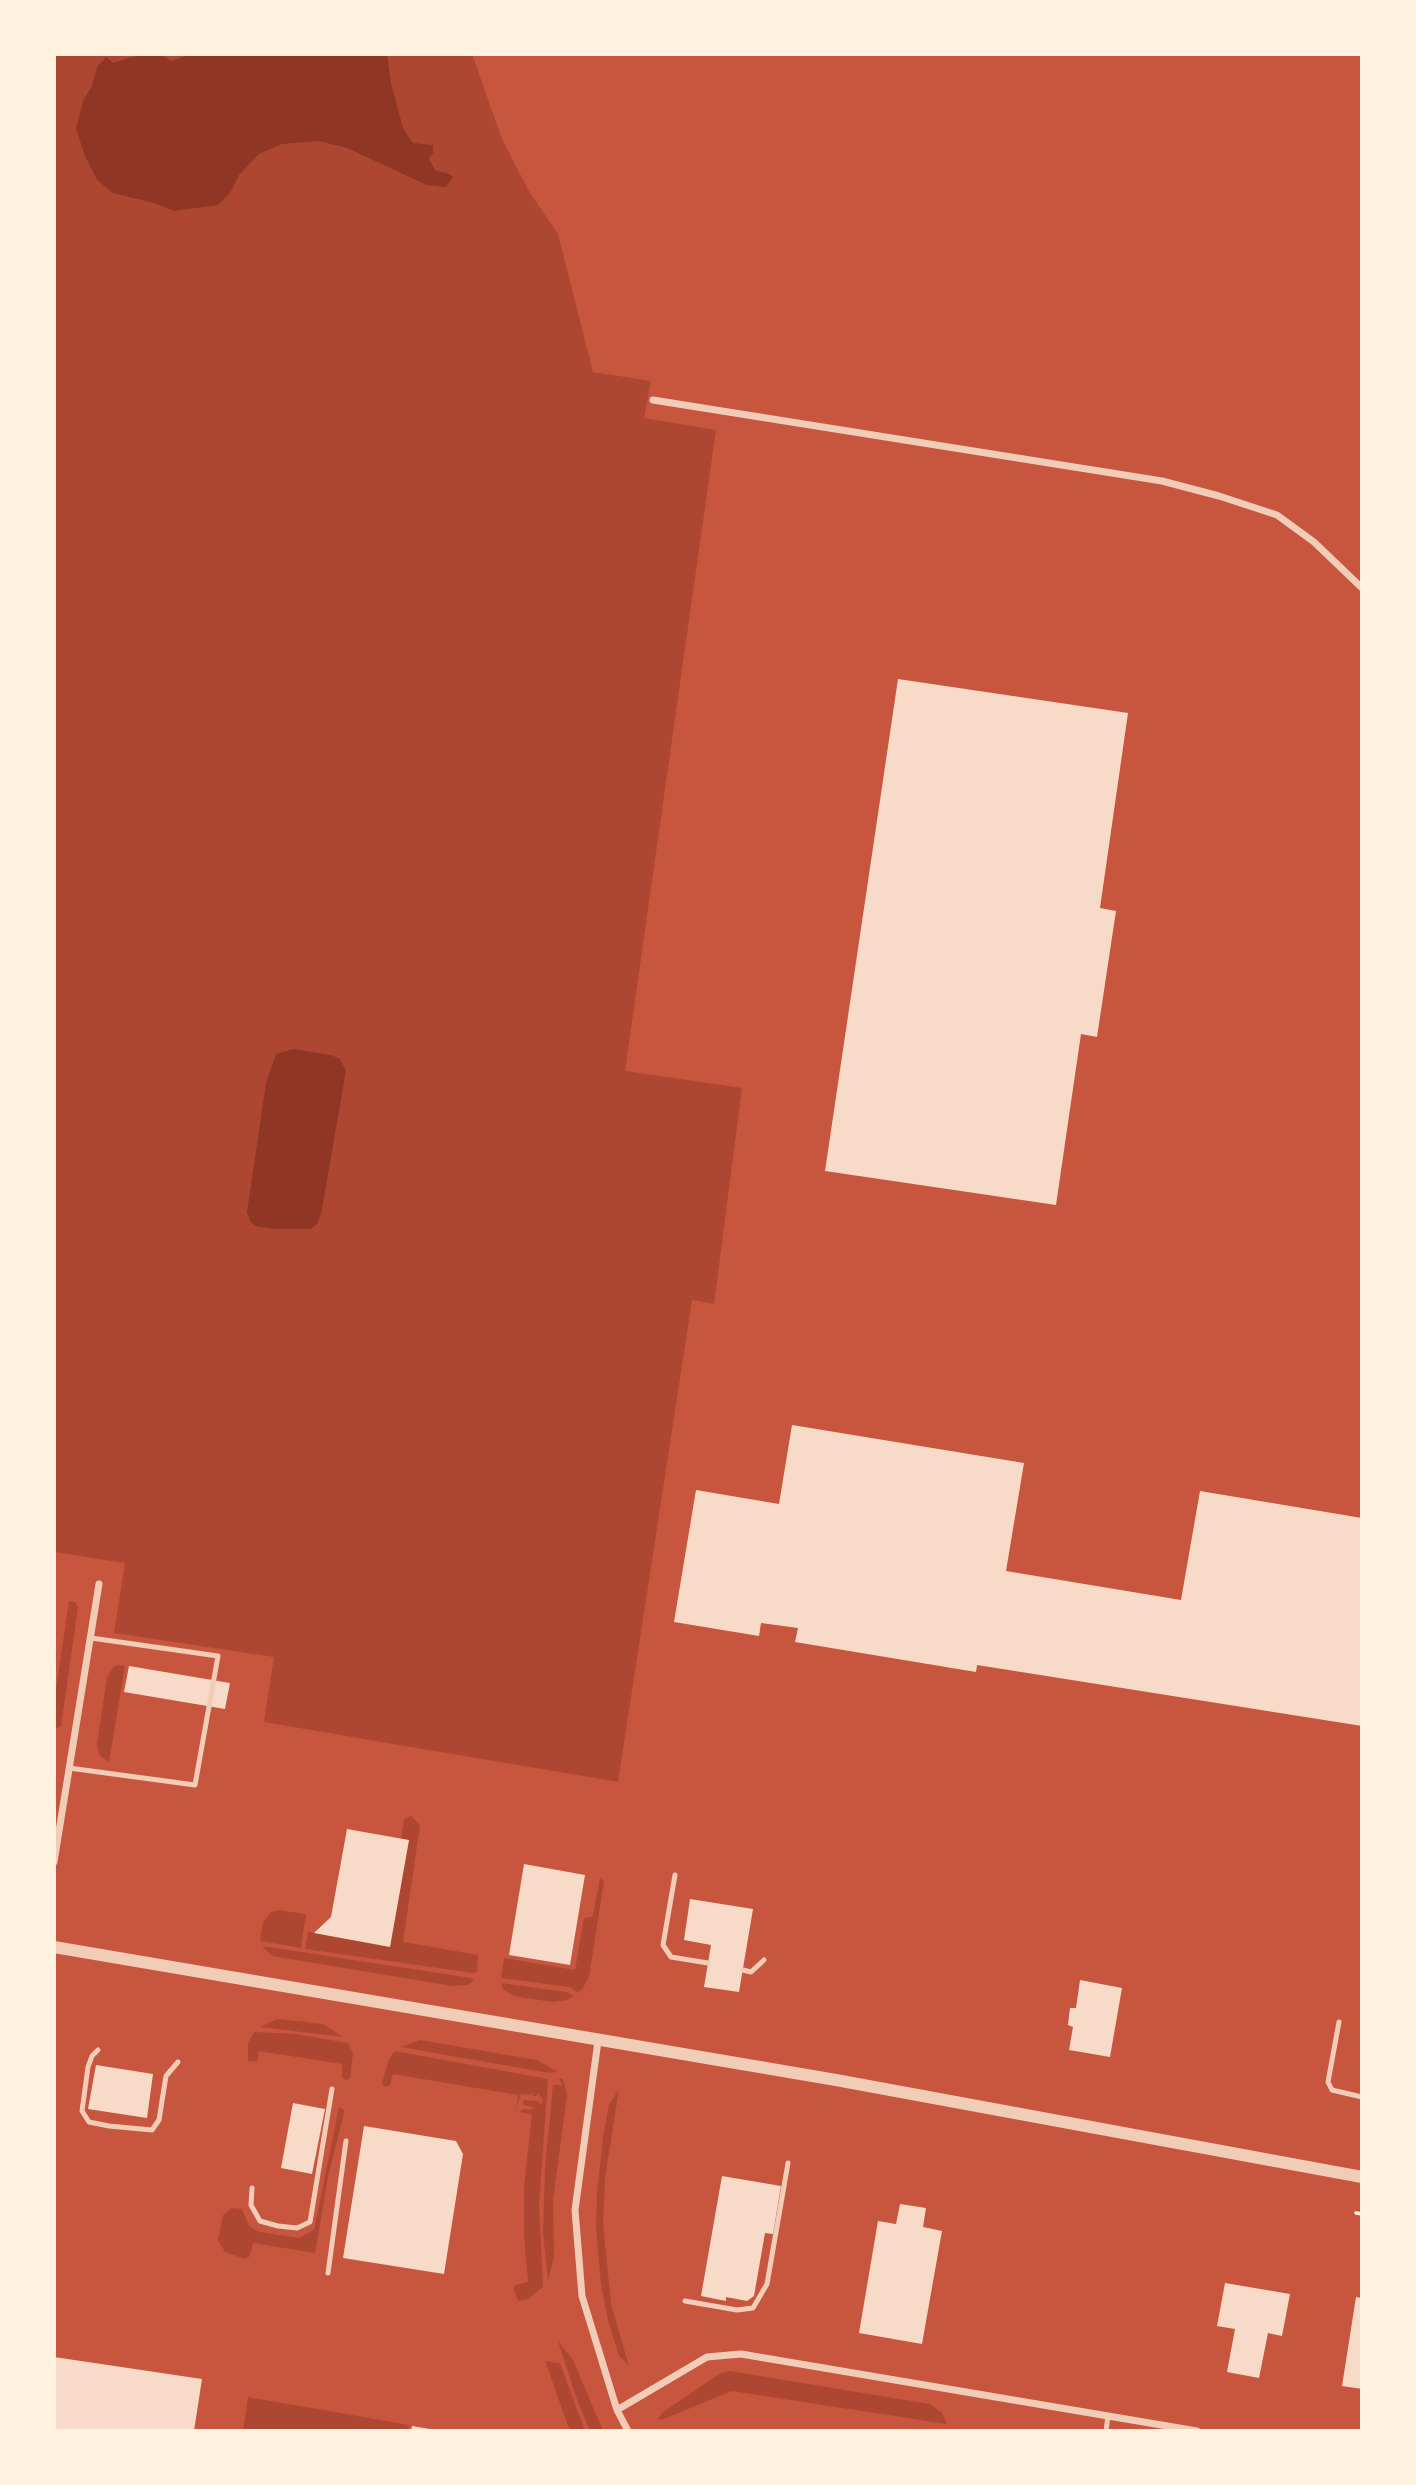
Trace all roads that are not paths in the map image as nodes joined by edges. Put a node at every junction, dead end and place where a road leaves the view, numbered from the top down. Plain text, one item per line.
1 (653, 400) dead end
2 (1362, 588) edge
3 (99, 1584) dead end
4 (91, 1637) junction
5 (69, 1768) junction
6 (54, 1862) edge
7 (675, 1875) dead end
8 (54, 1947) edge
9 (764, 1960) dead end
10 (708, 1963) dead end
11 (743, 1970) dead end
12 (1339, 2022) dead end
13 (598, 2041) junction
14 (98, 2050) dead end
15 (178, 2062) dead end
16 (332, 2089) dead end
17 (1362, 2097) edge
18 (346, 2141) dead end
19 (788, 2163) dead end
20 (1362, 2177) edge
21 (251, 2188) dead end
22 (328, 2273) dead end
23 (685, 2301) dead end
24 (617, 2410) junction
25 (1108, 2416) junction
26 (628, 2431) edge
27 (1106, 2431) edge
28 (1197, 2431) edge

1 - 2 street
3 - 4 street
4 - 5 street
4 - 5 lane
5 - 6 street
7 - 10 lane
8 - 13 street
9 - 11 lane
12 - 17 lane
13 - 20 street
13 - 24 street
14 - 15 lane
16 - 21 lane
18 - 22 lane
19 - 23 lane
24 - 25 street
24 - 26 street
25 - 27 lane
25 - 28 street

